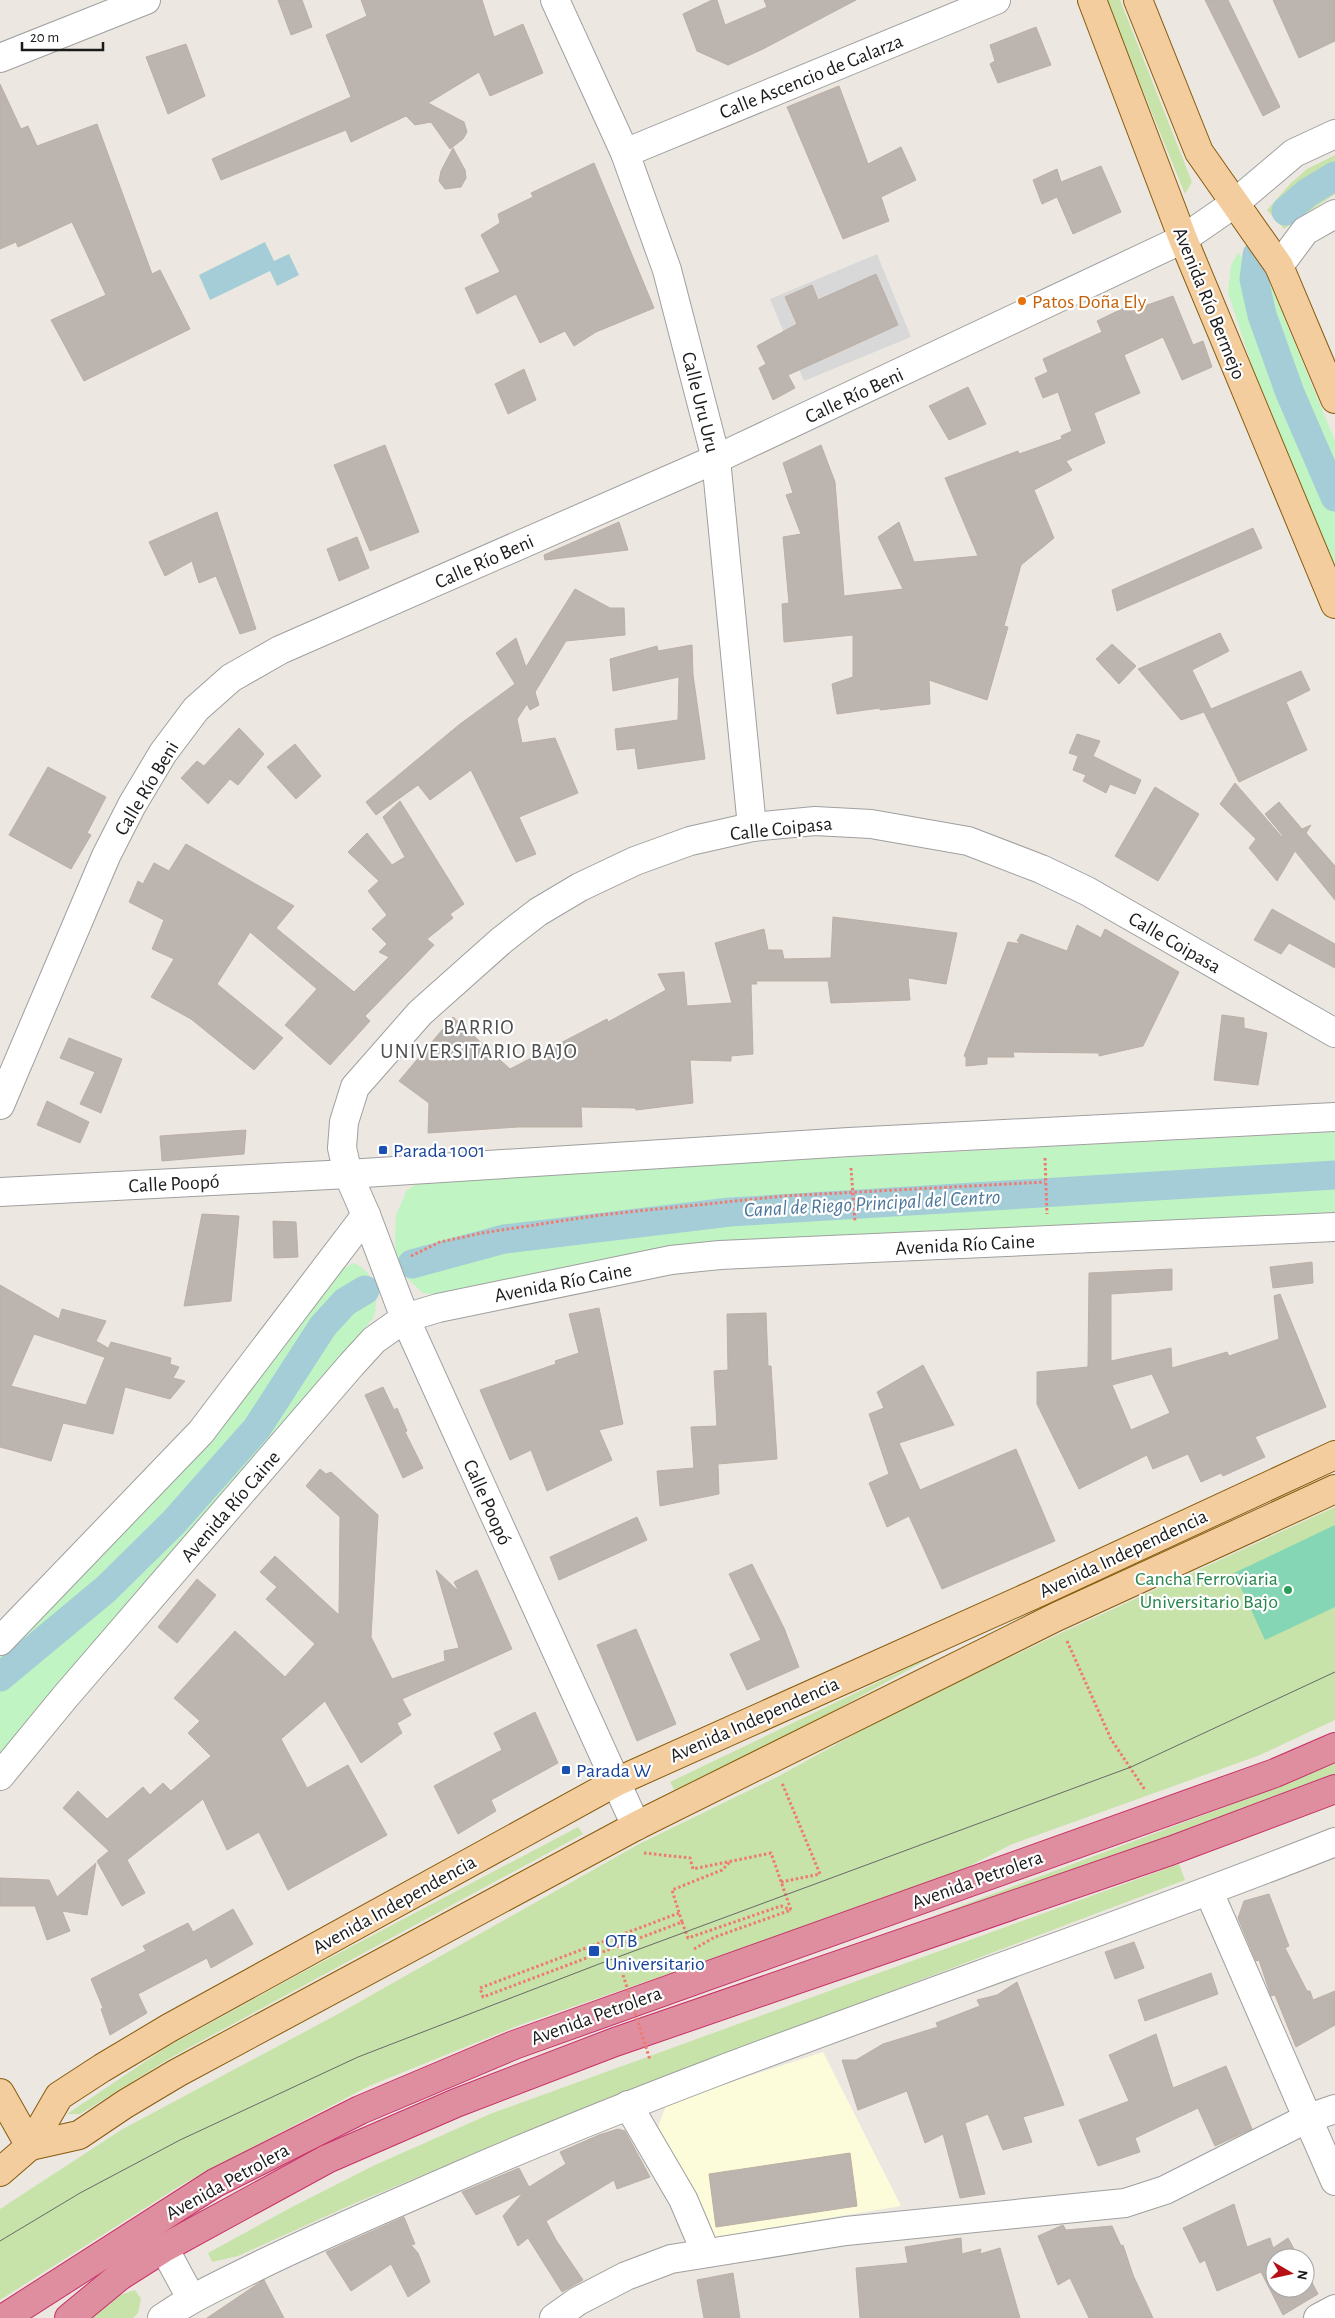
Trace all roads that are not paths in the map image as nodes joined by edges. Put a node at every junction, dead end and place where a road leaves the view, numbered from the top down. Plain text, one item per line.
1 (146, 0) edge
2 (555, 0) edge
3 (996, 0) edge
4 (1092, 0) edge
5 (1138, 0) edge
6 (0, 58) edge
7 (1335, 134) edge
8 (625, 153) junction
9 (1235, 204) junction
10 (1335, 214) edge
11 (1183, 239) junction
12 (1279, 266) junction
13 (1335, 399) edge
14 (716, 459) junction
15 (1335, 604) edge
16 (752, 827) junction
17 (1335, 1033) edge
18 (0, 1105) edge
19 (1335, 1117) edge
20 (348, 1174) junction
21 (0, 1192) edge
22 (366, 1214) junction
23 (1335, 1228) edge
24 (405, 1318) junction
25 (1335, 1456) edge
26 (1335, 1489) edge
27 (0, 1642) edge
28 (1335, 1747) edge
29 (0, 1776) edge
30 (616, 1782) junction
31 (1335, 1789) edge
32 (636, 1826) junction
33 (1335, 1842) edge
34 (1208, 1892) junction
35 (0, 2094) edge
36 (628, 2105) junction
37 (1335, 2109) edge
38 (1306, 2120) junction
39 (30, 2146) junction
40 (0, 2172) edge
41 (1335, 2181) edge
42 (164, 2248) junction
43 (706, 2253) junction
44 (191, 2298) junction
45 (1335, 2309) edge
46 (4, 2318) edge
47 (69, 2318) edge
48 (162, 2318) edge
49 (554, 2318) edge
50 (1318, 2318) edge

1 - 6 street
2 - 8 street, Calle Uru Uru
3 - 8 street, Calle Ascencio de Galarza
4 - 11 main road, Avenida Río Bermejo
5 - 9 main road
7 - 9 street
8 - 14 street, Calle Uru Uru
9 - 11 street
9 - 12 main road
10 - 12 street
11 - 14 street, Calle Río Beni
11 - 15 main road, Avenida Río Bermejo
12 - 13 main road
14 - 16 street, Calle Uru Uru
14 - 18 street, Calle Río Beni
16 - 17 street, Calle Coipasa
16 - 20 street, Calle Coipasa
19 - 20 street, Calle Poopó
20 - 21 street, Calle Poopó
20 - 22 street, Calle Poopó
22 - 24 street, Calle Poopó
22 - 27 street
23 - 24 street, Avenida Río Caine
24 - 29 street, Avenida Río Caine
24 - 30 street, Calle Poopó
25 - 30 main road, Avenida Independencia
26 - 32 main road, Avenida Independencia
28 - 46 highway, Avenida Petrolera
30 - 32 street, Calle Poopó
30 - 39 main road, Avenida Independencia
31 - 42 highway, Avenida Petrolera
32 - 39 main road, Avenida Independencia
33 - 34 street
34 - 36 street
34 - 38 street
35 - 39 main road
36 - 43 street
36 - 44 street
37 - 38 street
38 - 41 street
38 - 43 street
39 - 40 main road, Avenida Independencia
42 - 44 street
42 - 47 highway, Avenida Petrolera
43 - 49 street
44 - 48 street
45 - 50 street

